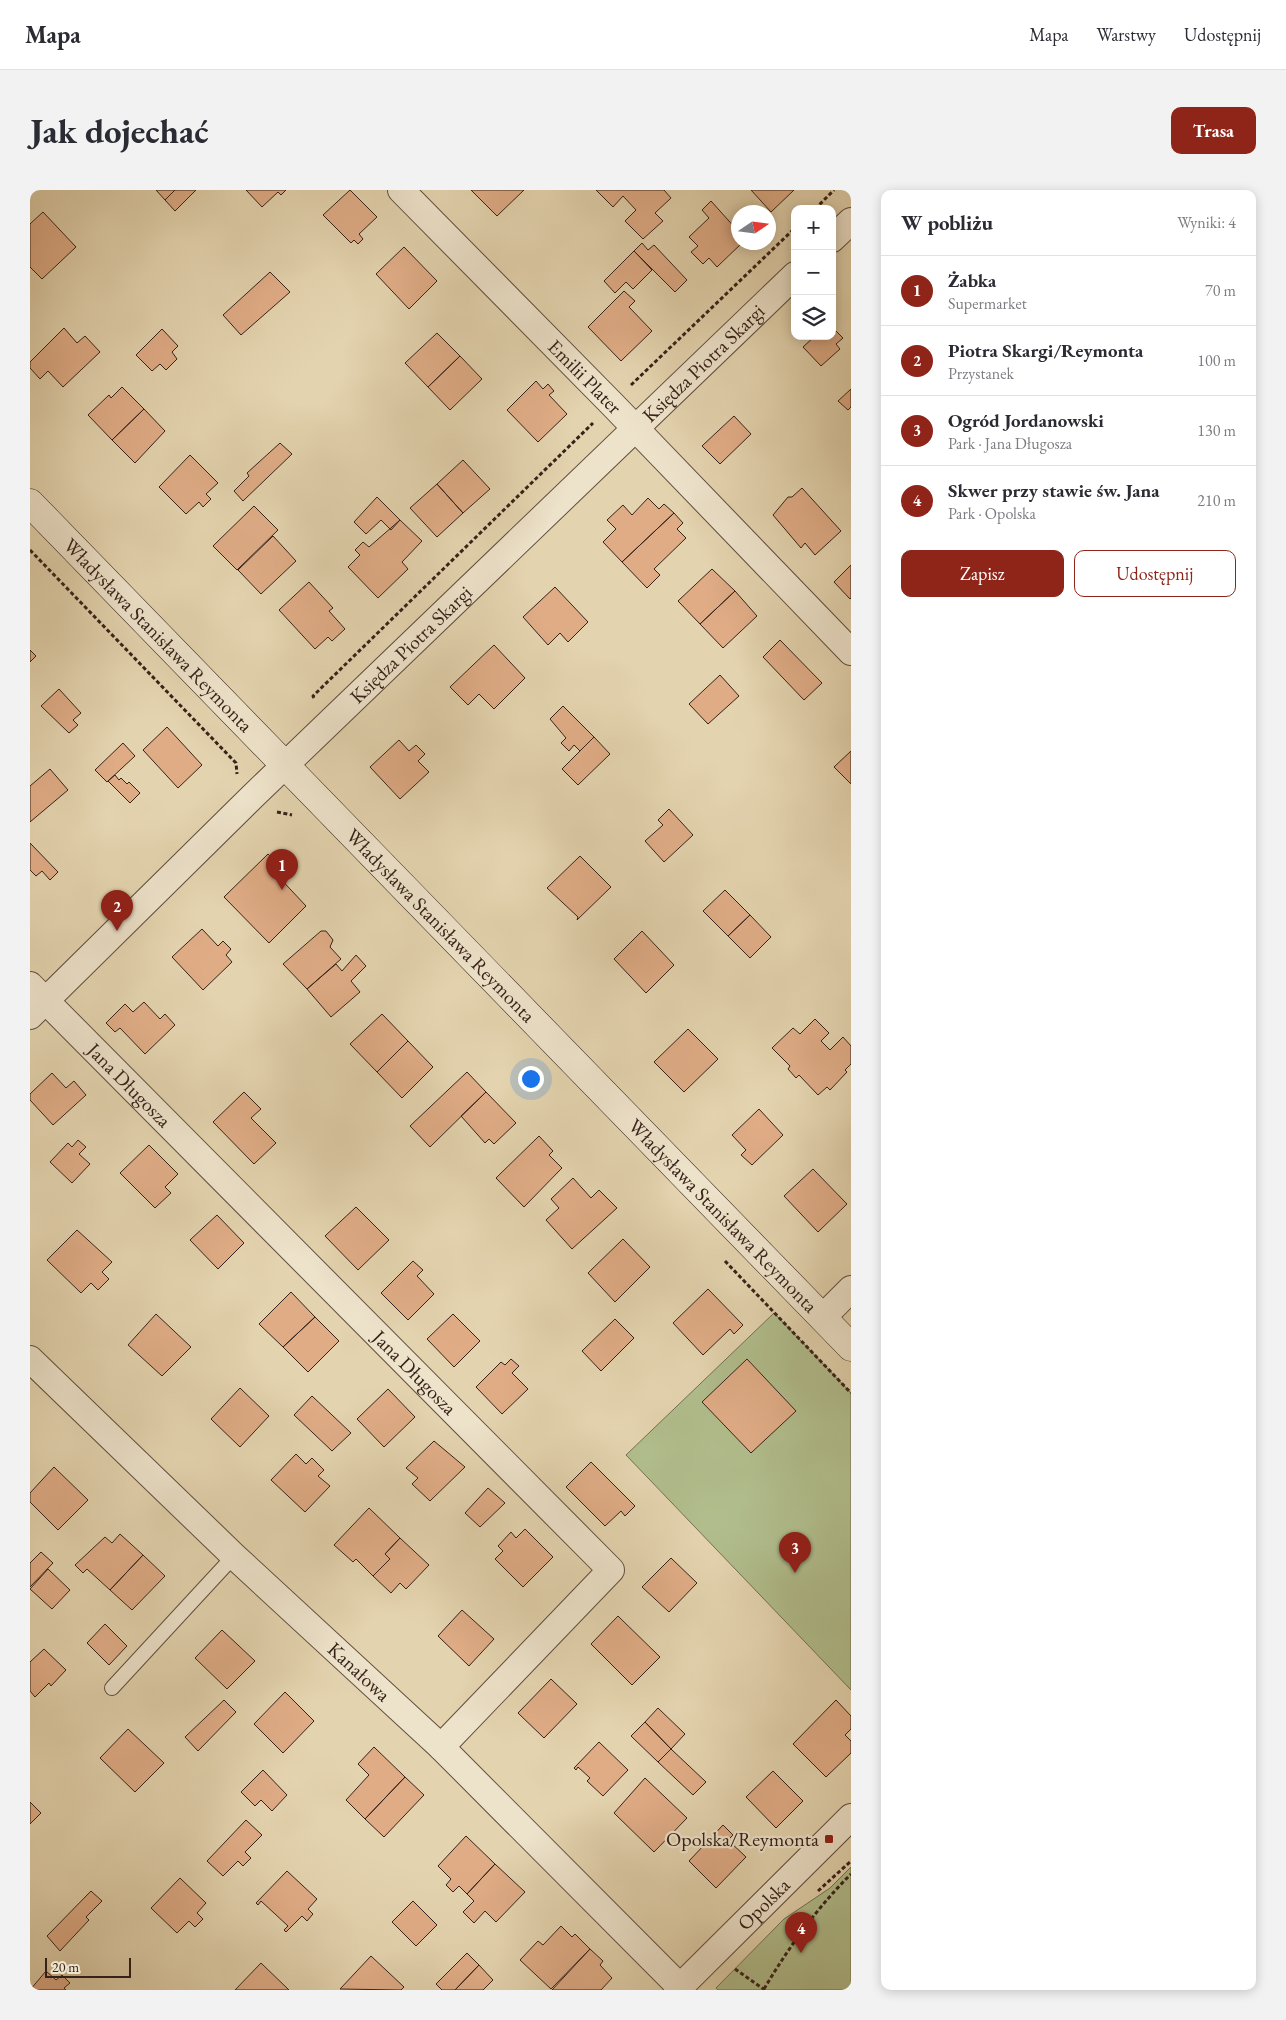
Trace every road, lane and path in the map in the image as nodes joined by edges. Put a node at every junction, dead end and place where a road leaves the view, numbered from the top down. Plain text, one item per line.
1 (401, 190) edge
2 (834, 190) edge
3 (819, 205) edge
4 (851, 221) edge
5 (791, 232) edge
6 (836, 235) edge
7 (791, 279) edge
8 (612, 404) junction
9 (635, 428) junction
10 (30, 503) edge
11 (30, 550) edge
12 (851, 652) edge
13 (313, 696) dead end
14 (286, 764) junction
15 (237, 779) dead end
16 (35, 1001) edge
17 (851, 1289) edge
18 (774, 1313) dead end
19 (823, 1317) junction
20 (851, 1347) edge
21 (30, 1359) edge
22 (851, 1393) edge
23 (234, 1556) junction
24 (112, 1688) dead end
25 (441, 1747) junction
26 (851, 1817) edge
27 (851, 1874) edge
28 (730, 1966) dead end
29 (680, 1989) edge
30 (765, 1989) edge

1 - 8 street, Emilii Plater
2 - 3 path
4 - 6 street
5 - 8 path
7 - 9 street, Księdza Piotra Skargi
8 - 9 street, Emilii Plater
8 - 13 path
9 - 12 street, Emilii Plater
9 - 14 street, Księdza Piotra Skargi
10 - 14 main road, Władysława Stanisława Reymonta
11 - 15 path
14 - 16 street, Księdza Piotra Skargi
14 - 19 main road, Władysława Stanisława Reymonta
16 - 25 street, Jana Długosza
17 - 19 street
18 - 22 path
19 - 20 main road, Władysława Stanisława Reymonta
21 - 23 street, Kanałowa
23 - 24 lane
23 - 25 street, Kanałowa
25 - 29 street, Kanałowa
26 - 29 street, Opolska
27 - 30 path
28 - 30 path

